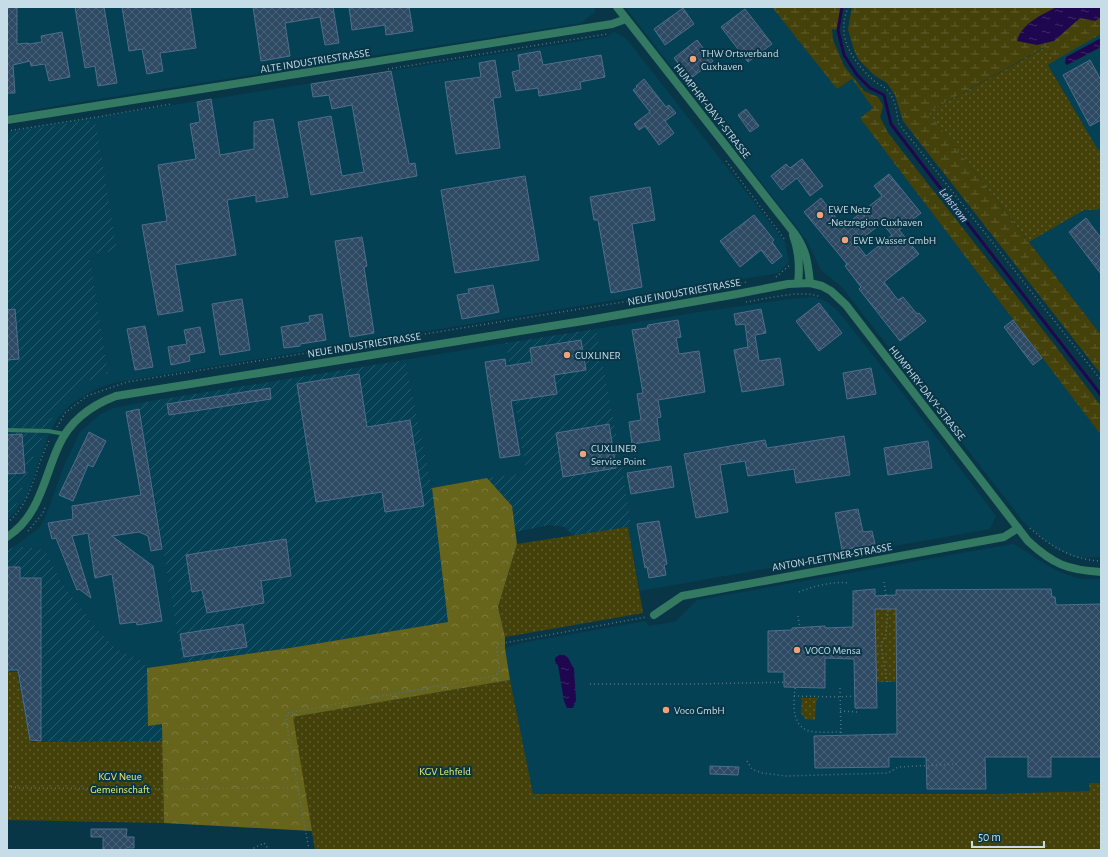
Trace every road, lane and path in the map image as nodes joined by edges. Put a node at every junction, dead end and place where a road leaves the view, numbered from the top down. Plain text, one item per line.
1 (617, 7) edge
2 (848, 7) edge
3 (626, 19) junction
4 (610, 33) dead end
5 (385, 70) dead end
6 (176, 103) dead end
7 (7, 120) edge
8 (7, 131) edge
9 (724, 160) dead end
10 (790, 229) junction
11 (787, 242) dead end
12 (792, 264) dead end
13 (775, 278) dead end
14 (798, 283) junction
15 (810, 284) junction
16 (792, 295) dead end
17 (743, 303) dead end
18 (1101, 380) edge
19 (7, 430) edge
20 (65, 434) junction
21 (45, 506) dead end
22 (1018, 528) junction
23 (24, 534) dead end
24 (7, 536) edge
25 (1101, 567) edge
26 (1101, 572) edge
27 (884, 582) dead end
28 (848, 583) dead end
29 (799, 592) dead end
30 (886, 595) dead end
31 (888, 609) dead end
32 (654, 615) dead end
33 (798, 616) dead end
34 (645, 618) dead end
35 (800, 628) dead end
36 (887, 682) dead end
37 (590, 684) dead end
38 (840, 688) dead end
39 (794, 696) junction
40 (854, 696) dead end
41 (840, 697) junction
42 (857, 708) dead end
43 (840, 711) junction
44 (841, 732) junction
45 (841, 735) dead end
46 (746, 761) dead end
47 (957, 764) dead end
48 (7, 786) edge
49 (298, 788) junction
50 (250, 850) edge
51 (269, 850) edge
52 (309, 850) edge

1 - 3 street, HUMPHRY-DAVY-STRASSE
2 - 18 path
3 - 7 street, ALTE INDUSTRIESTRASSE
3 - 10 street, HUMPHRY-DAVY-STRASSE
4 - 5 path
6 - 8 path
9 - 11 path
10 - 14 street, HUMPHRY-DAVY-STRASSE
10 - 15 street, HUMPHRY-DAVY-STRASSE
12 - 13 path
14 - 15 street, HUMPHRY-DAVY-STRASSE
14 - 20 street, NEUE INDUSTRIESTRASSE
15 - 22 street, HUMPHRY-DAVY-STRASSE
16 - 17 path
19 - 20 lane
20 - 24 street, NEUE INDUSTRIESTRASSE
21 - 23 path
22 - 25 street, HUMPHRY-DAVY-STRASSE
22 - 26 street, HUMPHRY-DAVY-STRASSE
22 - 32 street, ANTON-FLETTNER-STRASSE
27 - 30 path
28 - 29 path
31 - 36 path
33 - 35 path
34 - 49 path
37 - 39 path
38 - 41 path
39 - 41 path
39 - 44 path
40 - 41 path
41 - 43 path
42 - 43 path
43 - 44 path
44 - 45 path
46 - 47 path
48 - 49 path
49 - 52 path
50 - 51 path

